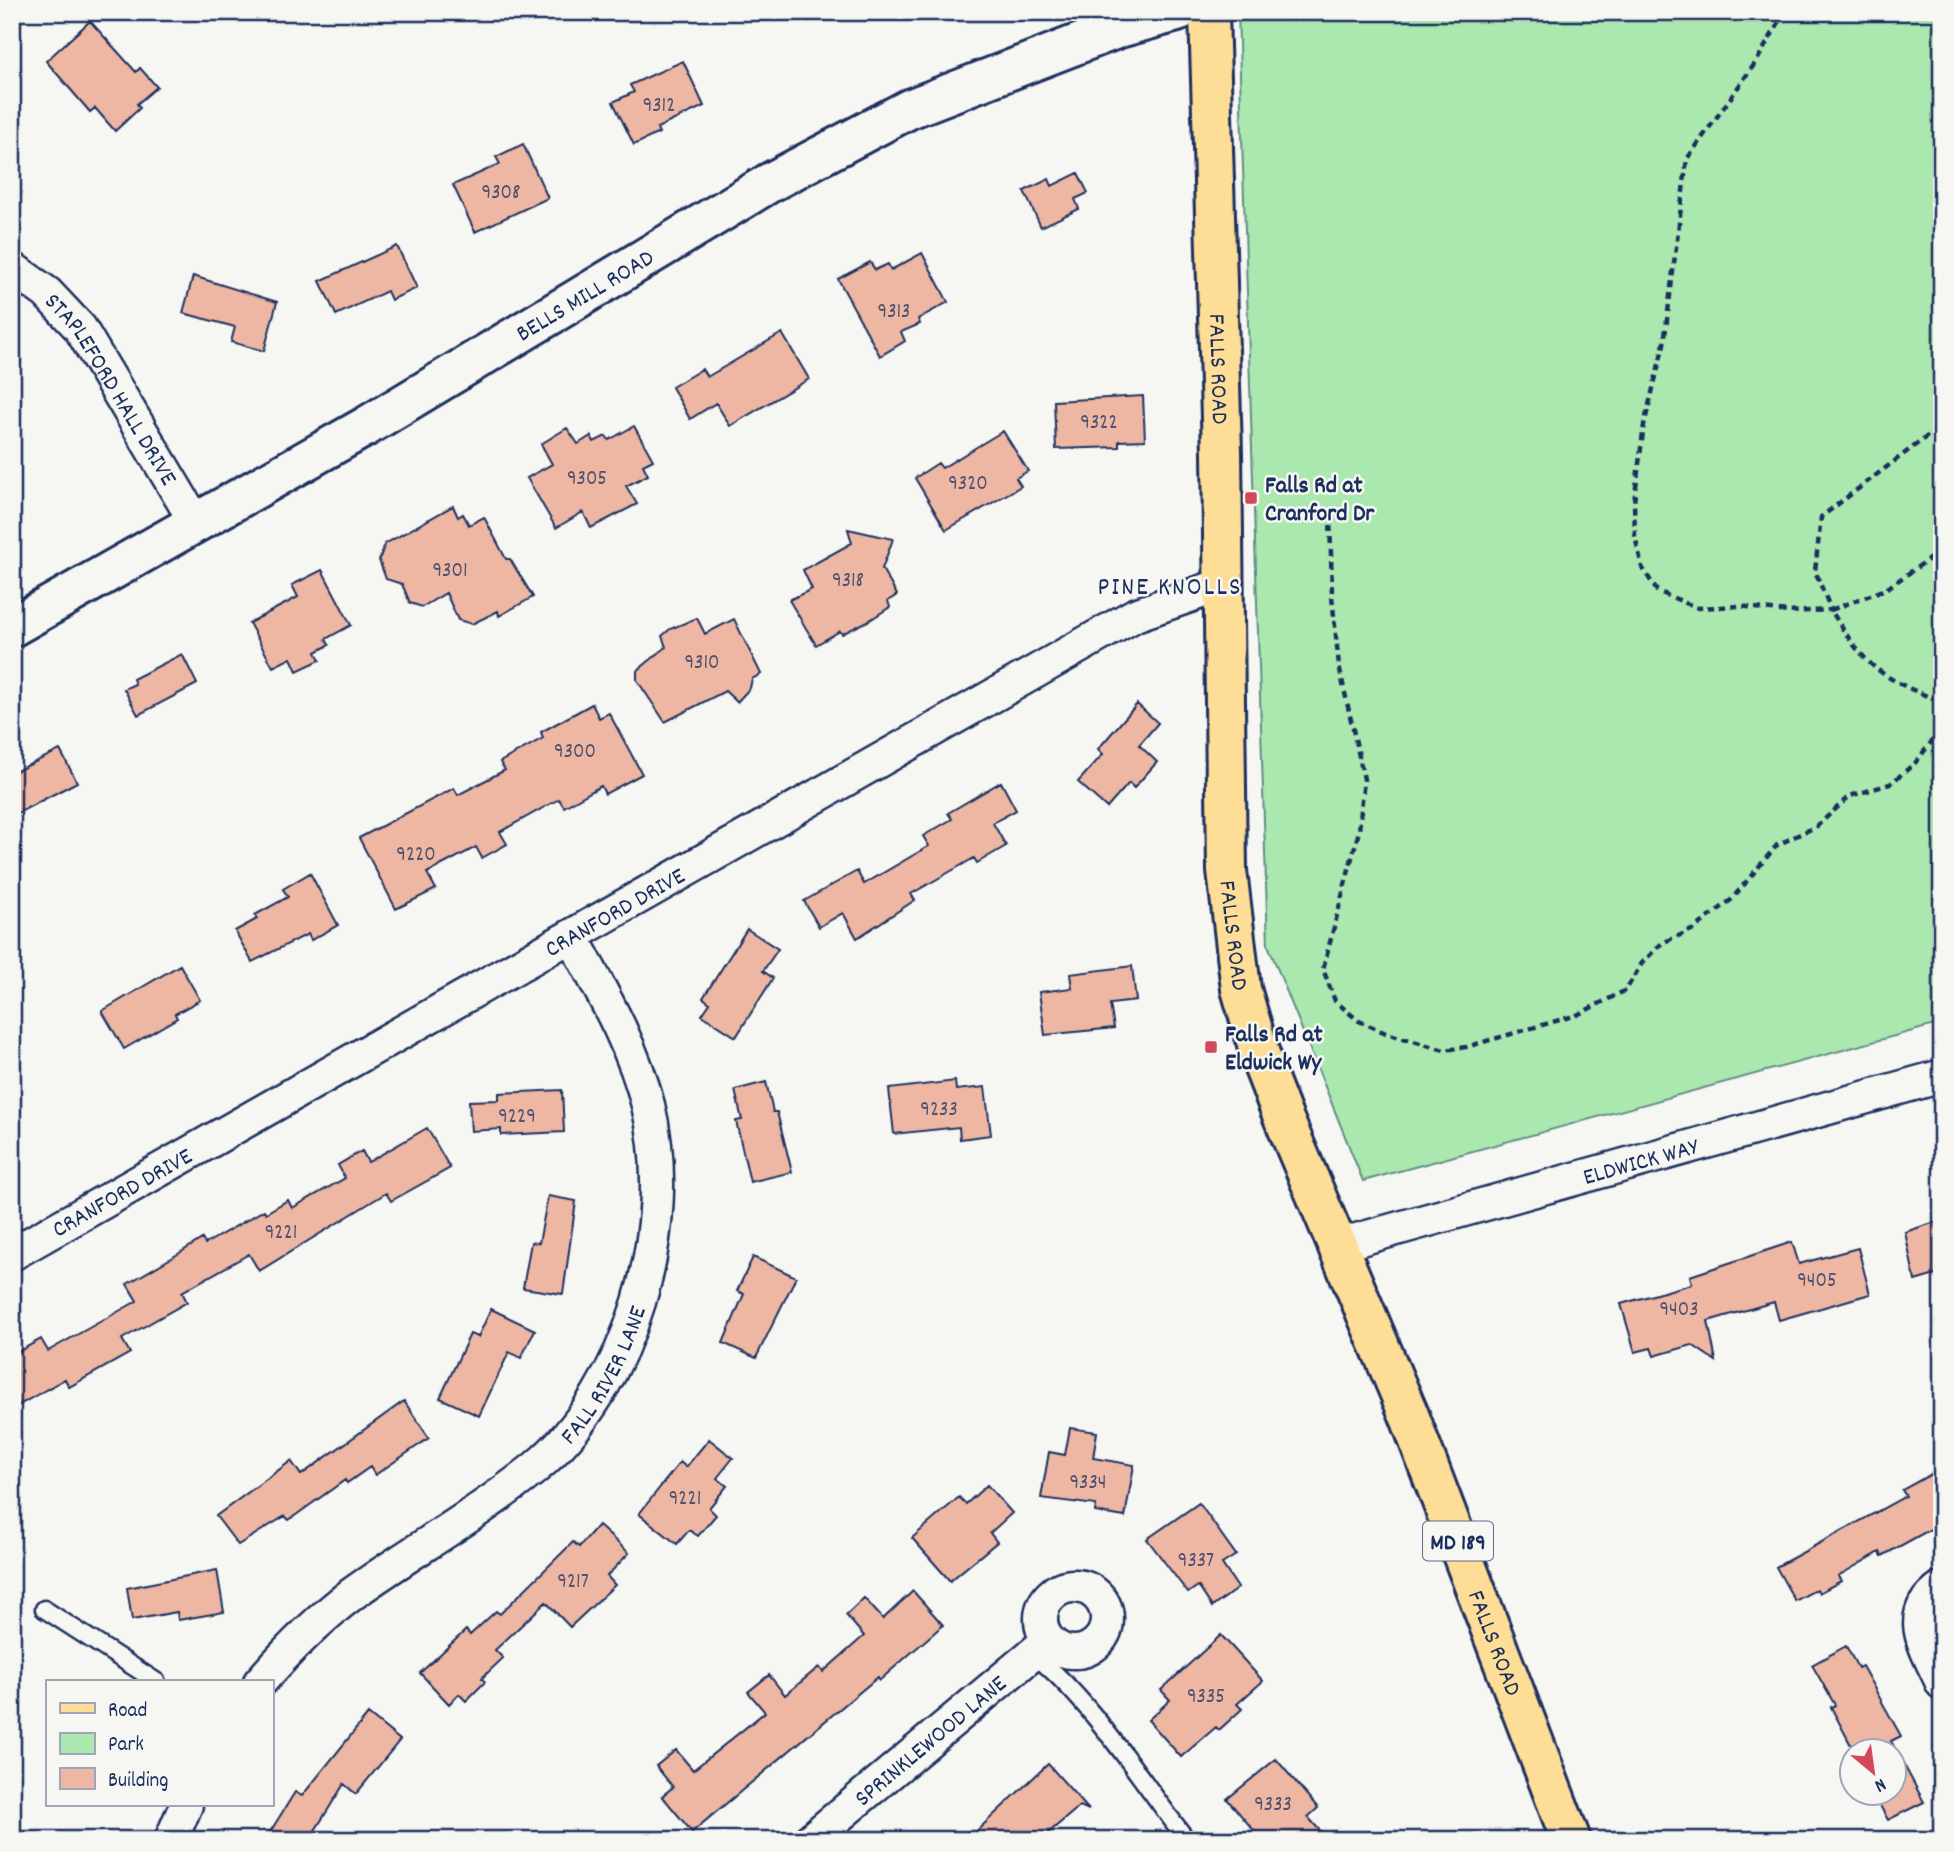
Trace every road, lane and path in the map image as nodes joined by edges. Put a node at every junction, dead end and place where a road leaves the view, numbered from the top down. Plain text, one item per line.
1 (1177, 12) edge
2 (1209, 12) edge
3 (1785, 12) edge
4 (12, 268) edge
5 (1942, 425) edge
6 (1330, 513) dead end
7 (196, 523) junction
8 (1942, 550) edge
9 (1224, 584) junction
10 (1831, 610) junction
11 (12, 628) edge
12 (1942, 702) edge
13 (1942, 728) edge
14 (572, 937) junction
15 (1942, 1076) edge
16 (1339, 1245) junction
17 (12, 1254) edge
18 (1942, 1587) edge
19 (44, 1609) dead end
20 (1041, 1648) joint
21 (154, 1680) edge
22 (262, 1680) edge
23 (1942, 1683) edge
24 (186, 1806) edge
25 (171, 1840) edge
26 (810, 1840) edge
27 (1186, 1840) edge
28 (1571, 1840) edge

1 - 7 street, BELLS MILL ROAD
2 - 9 main road, FALLS ROAD / MD 189
3 - 10 path
4 - 7 street, STAPLEFORD HALL DRIVE
5 - 10 path
6 - 13 path
7 - 11 street, BELLS MILL ROAD
8 - 10 path
9 - 14 street, CRANFORD DRIVE
9 - 16 main road, FALLS ROAD / MD 189
10 - 12 path
14 - 17 street, CRANFORD DRIVE
14 - 22 street, FALL RIVER LANE
15 - 16 street, ELDWICK WAY
16 - 28 main road, FALLS ROAD / MD 189
18 - 23 street
19 - 21 lane
20 - 26 street, SPRINKLEWOOD LANE
20 - 27 lane
24 - 25 street

